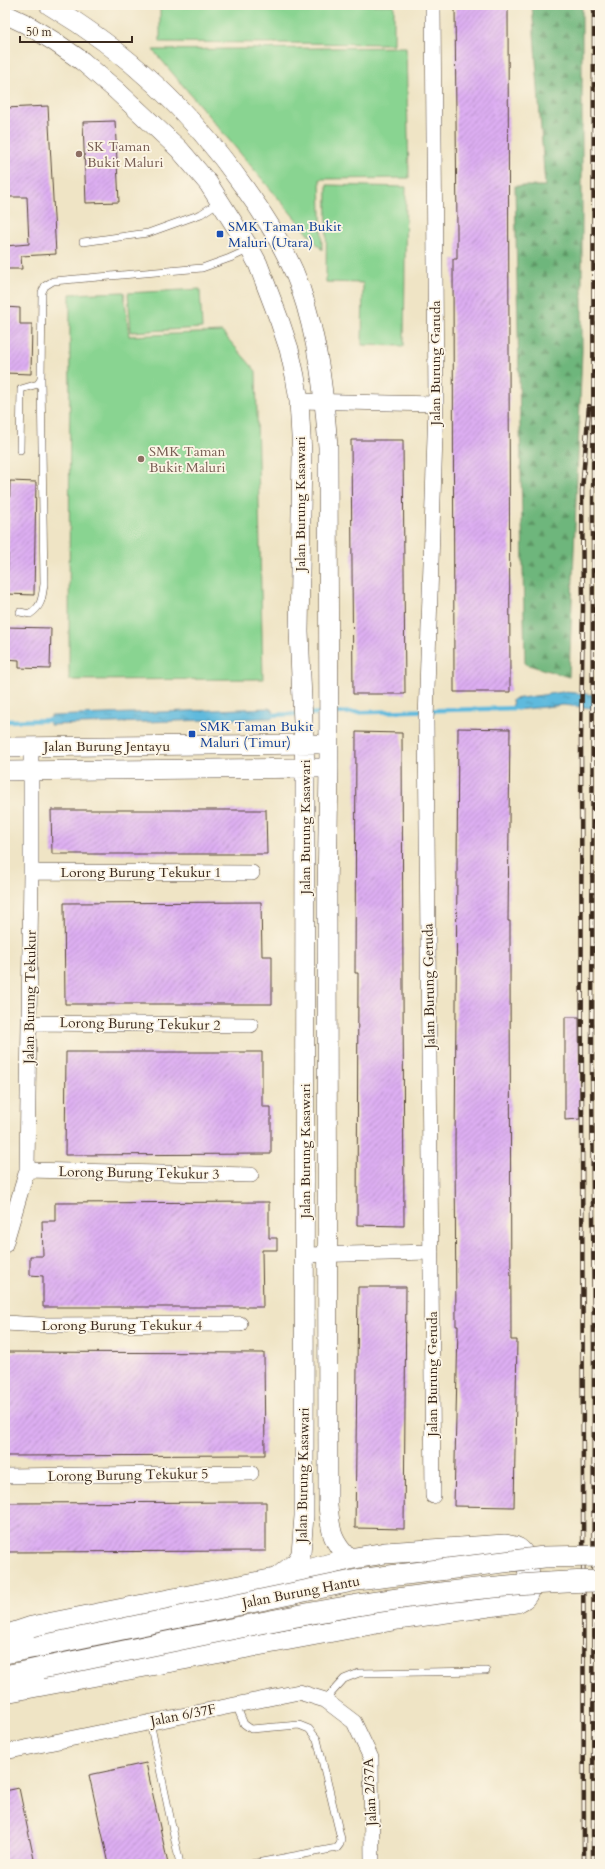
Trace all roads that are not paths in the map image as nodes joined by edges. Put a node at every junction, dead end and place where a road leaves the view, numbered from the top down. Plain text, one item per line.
1 (49, 5) edge
2 (433, 5) edge
3 (5, 14) edge
4 (220, 202) junction
5 (83, 242) dead end
6 (250, 249) junction
7 (41, 379) junction
8 (299, 401) junction
9 (325, 402) junction
10 (436, 404) junction
11 (20, 450) dead end
12 (20, 612) dead end
13 (426, 721) joint
14 (329, 744) junction
15 (305, 745) junction
16 (5, 747) edge
17 (31, 747) junction
18 (305, 768) junction
19 (329, 768) junction
20 (5, 771) edge
21 (31, 771) junction
22 (31, 872) junction
23 (252, 873) dead end
24 (29, 1023) junction
25 (251, 1026) dead end
26 (27, 1170) junction
27 (251, 1175) dead end
28 (5, 1245) edge
29 (431, 1252) junction
30 (305, 1255) junction
31 (328, 1255) junction
32 (5, 1323) edge
33 (240, 1324) dead end
34 (250, 1473) dead end
35 (5, 1476) edge
36 (433, 1496) dead end
37 (600, 1556) edge
38 (349, 1559) junction
39 (275, 1579) junction
40 (600, 1581) edge
41 (5, 1636) edge
42 (5, 1653) edge
43 (486, 1671) dead end
44 (5, 1676) edge
45 (5, 1692) edge
46 (325, 1700) junction
47 (236, 1705) junction
48 (150, 1722) junction
49 (354, 1722) joint
50 (5, 1752) edge
51 (180, 1864) edge
52 (251, 1864) edge
53 (372, 1864) edge

1 - 9 street, Jalan Burung Kasawari
2 - 10 street, Jalan Burung Garuda
3 - 4 street, Jalan Burung Kasawari
4 - 5 lane
4 - 6 street, Jalan Burung Kasawari
6 - 7 lane
6 - 8 street, Jalan Burung Kasawari
7 - 11 lane
7 - 12 lane
8 - 9 street
8 - 15 street, Jalan Burung Kasawari
9 - 10 street
9 - 14 street, Jalan Burung Kasawari
10 - 13 street, Jalan Burung Garuda
13 - 29 street, Jalan Burung Geruda
14 - 15 street, Jalan Burung Jentayu
14 - 19 street, Jalan Burung Kasawari
15 - 17 street, Jalan Burung Jentayu
15 - 18 street, Jalan Burung Kasawari
16 - 17 street, Jalan Burung Jentayu
17 - 21 street, Jalan Burung Tekukur
18 - 19 street, Jalan Burung Jentayu
18 - 21 street, Jalan Burung Jentayu
18 - 30 street, Jalan Burung Kasawari
19 - 31 street, Jalan Burung Kasawari
20 - 21 street, Jalan Burung Jentayu
21 - 22 street, Jalan Burung Tekukur
22 - 23 street, Lorong Burung Tekukur 1
22 - 24 street, Jalan Burung Tekukur
24 - 25 street, Lorong Burung Tekukur 2
24 - 26 street, Jalan Burung Tekukur
26 - 27 street, Lorong Burung Tekukur 3
26 - 28 street, Jalan Burung Tekukur
29 - 31 street
29 - 36 street, Jalan Burung Geruda
30 - 31 street
30 - 39 street, Jalan Burung Kasawari
31 - 38 street, Jalan Burung Kasawari
32 - 33 street, Lorong Burung Tekukur 4
34 - 35 street, Lorong Burung Tekukur 5
37 - 42 main road, Jalan Burung Hantu, bridge
38 - 39 main road
38 - 45 main road
39 - 41 main road
40 - 44 main road, Jalan Burung Hantu, bridge
43 - 46 lane
46 - 47 street, Jalan 6/37F
46 - 49 street, Jalan 6/37F
47 - 48 street, Jalan 6/37F
47 - 52 lane
48 - 50 street, Jalan 6/37F
48 - 51 lane
49 - 53 street, Jalan 2/37A

